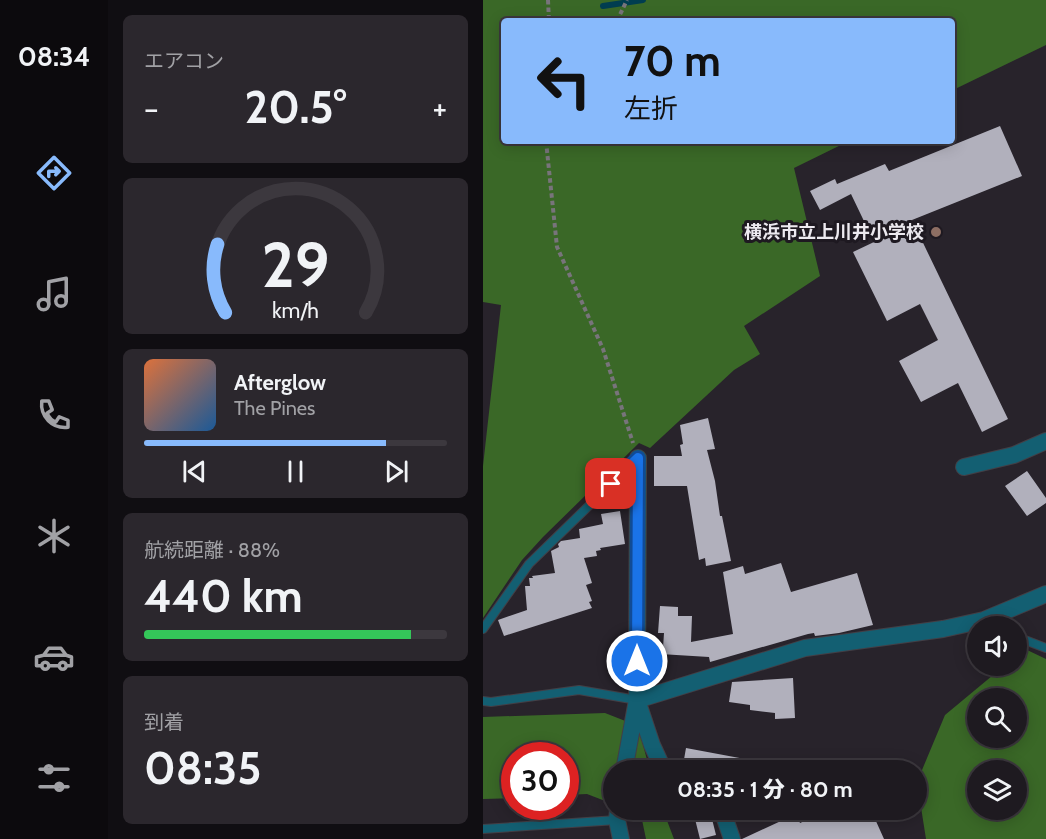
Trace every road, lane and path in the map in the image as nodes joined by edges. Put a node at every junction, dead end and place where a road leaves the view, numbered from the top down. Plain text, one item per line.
1 (548, 0) edge
2 (627, 0) edge
3 (549, 18) edge
4 (618, 18) edge
5 (546, 144) edge
6 (1046, 441) edge
7 (638, 458) junction
8 (964, 467) dead end
9 (1046, 594) edge
10 (1004, 616) edge
11 (967, 626) edge
12 (483, 629) edge
13 (1027, 641) edge
14 (1046, 648) edge
15 (637, 700) junction
16 (483, 701) edge
17 (626, 760) edge
18 (658, 760) edge
19 (603, 817) edge
20 (619, 820) edge
21 (725, 820) edge
22 (483, 829) edge
23 (621, 839) edge
24 (732, 839) edge

1 - 3 path
2 - 4 path
5 - 7 path
6 - 8 street
7 - 12 lane
7 - 15 street
9 - 10 street
11 - 15 street
13 - 14 lane
15 - 16 lane
15 - 17 street
15 - 18 street
19 - 22 lane
20 - 23 street
21 - 24 street

